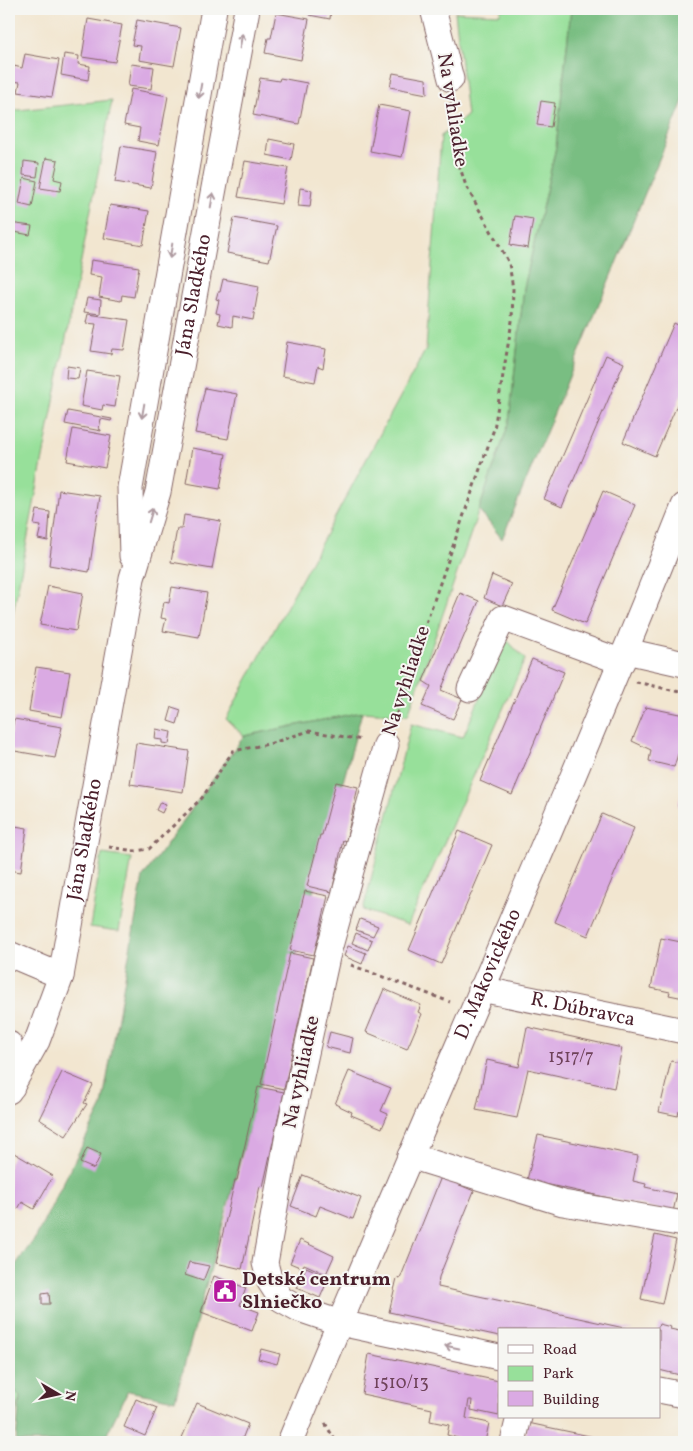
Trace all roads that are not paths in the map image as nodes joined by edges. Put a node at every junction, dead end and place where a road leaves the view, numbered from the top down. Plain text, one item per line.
1 (214, 9) edge
2 (247, 9) edge
3 (432, 9) edge
4 (451, 79) road end
5 (684, 506) edge
6 (132, 578) junction
7 (624, 657) junction
8 (684, 664) edge
9 (470, 688) dead end
10 (386, 745) road end
11 (9, 954) edge
12 (60, 976) junction
13 (477, 999) junction
14 (684, 1031) edge
15 (9, 1044) edge
16 (10, 1089) edge
17 (410, 1156) junction
18 (684, 1224) edge
19 (340, 1323) junction
20 (498, 1357) edge
21 (660, 1390) edge
22 (684, 1395) edge
23 (519, 1418) edge
24 (290, 1442) edge
25 (513, 1442) edge

1 -> 6 street, Jána Sladkého
6 -> 2 street, Jána Sladkého
3 - 4 street, Na vyhliadke
5 - 7 street, D. Makovického
6 - 12 street, Jána Sladkého
7 - 8 street
7 - 9 street
7 - 13 street, D. Makovického
10 - 19 street, Na vyhliadke
11 - 12 street
12 - 16 street, Jána Sladkého
13 - 14 street, R. Dúbravca
13 - 17 street, D. Makovického
15 - 16 street
17 - 18 street
17 - 19 street, D. Makovického
20 -> 19 street, Na vyhliadke
19 - 24 street, D. Makovického
21 - 22 street
23 - 25 street

